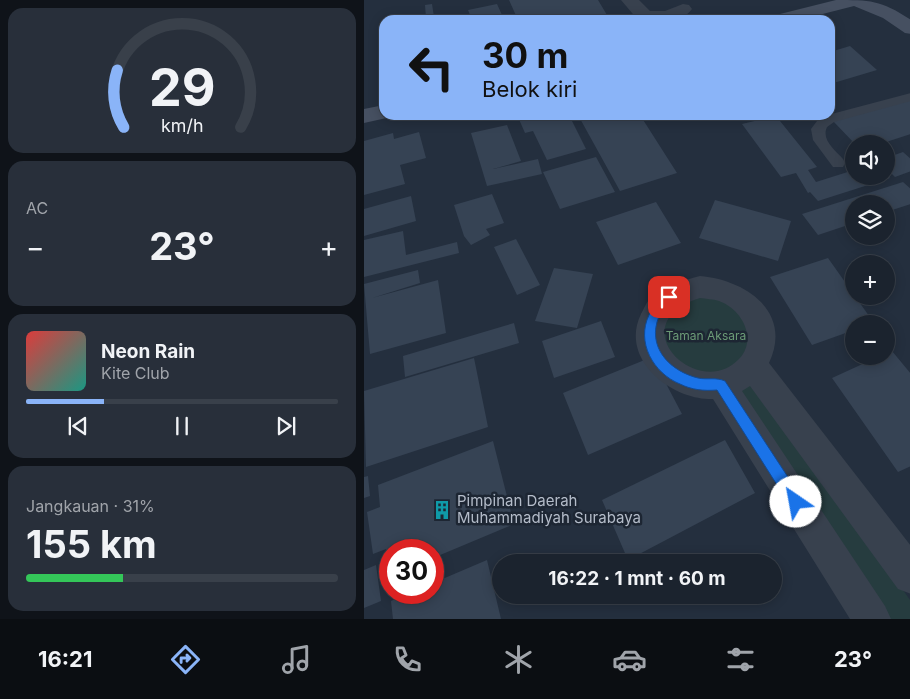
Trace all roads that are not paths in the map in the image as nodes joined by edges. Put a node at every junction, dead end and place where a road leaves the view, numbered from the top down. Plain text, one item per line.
1 (630, 0) edge
2 (856, 0) edge
3 (685, 9) edge
4 (643, 15) edge
5 (670, 15) edge
6 (798, 15) edge
7 (910, 29) edge
8 (910, 97) edge
9 (379, 113) edge
10 (364, 116) edge
11 (835, 117) edge
12 (827, 120) edge
13 (838, 163) dead end
14 (753, 366) junction
15 (721, 385) junction
16 (910, 576) edge
17 (872, 619) edge

1 - 4 street
2 - 6 main road
2 - 7 main road
3 - 5 street
8 - 11 lane
9 - 10 main road
12 - 13 lane
14 - 15 street
14 - 15 street
14 - 16 street
15 - 17 street

